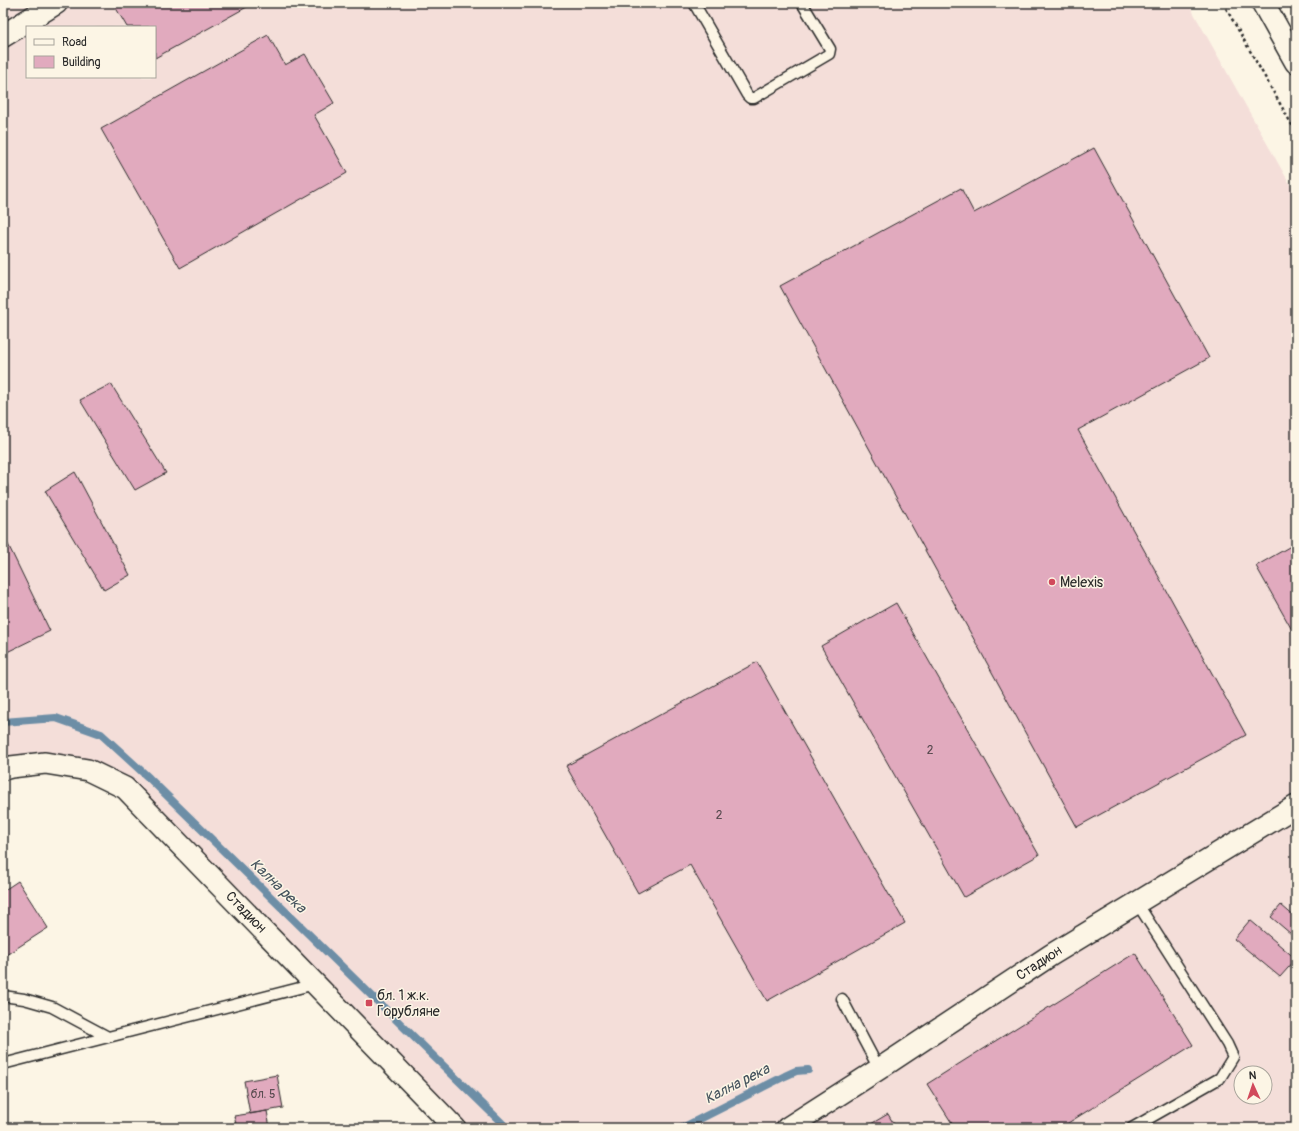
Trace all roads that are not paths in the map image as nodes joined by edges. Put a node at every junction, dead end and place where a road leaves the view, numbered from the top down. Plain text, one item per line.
1 (56, 3) edge
2 (694, 3) edge
3 (802, 3) edge
4 (1263, 3) edge
5 (3, 36) edge
6 (1296, 62) edge
7 (3, 769) edge
8 (1296, 806) edge
9 (1137, 903) junction
10 (316, 984) junction
11 (3, 996) edge
12 (842, 999) dead end
13 (108, 1037) junction
14 (3, 1064) edge
15 (879, 1069) junction
16 (455, 1128) edge
17 (787, 1128) edge
18 (1132, 1128) edge

1 - 5 main road
2 - 3 lane
4 - 6 main road
7 - 10 street, Стадион
8 - 9 street, Стадион
9 - 15 street, Стадион
9 - 18 lane
10 - 13 lane
10 - 16 street, Стадион
11 - 13 lane
12 - 15 lane
13 - 14 lane
15 - 17 street, Стадион

